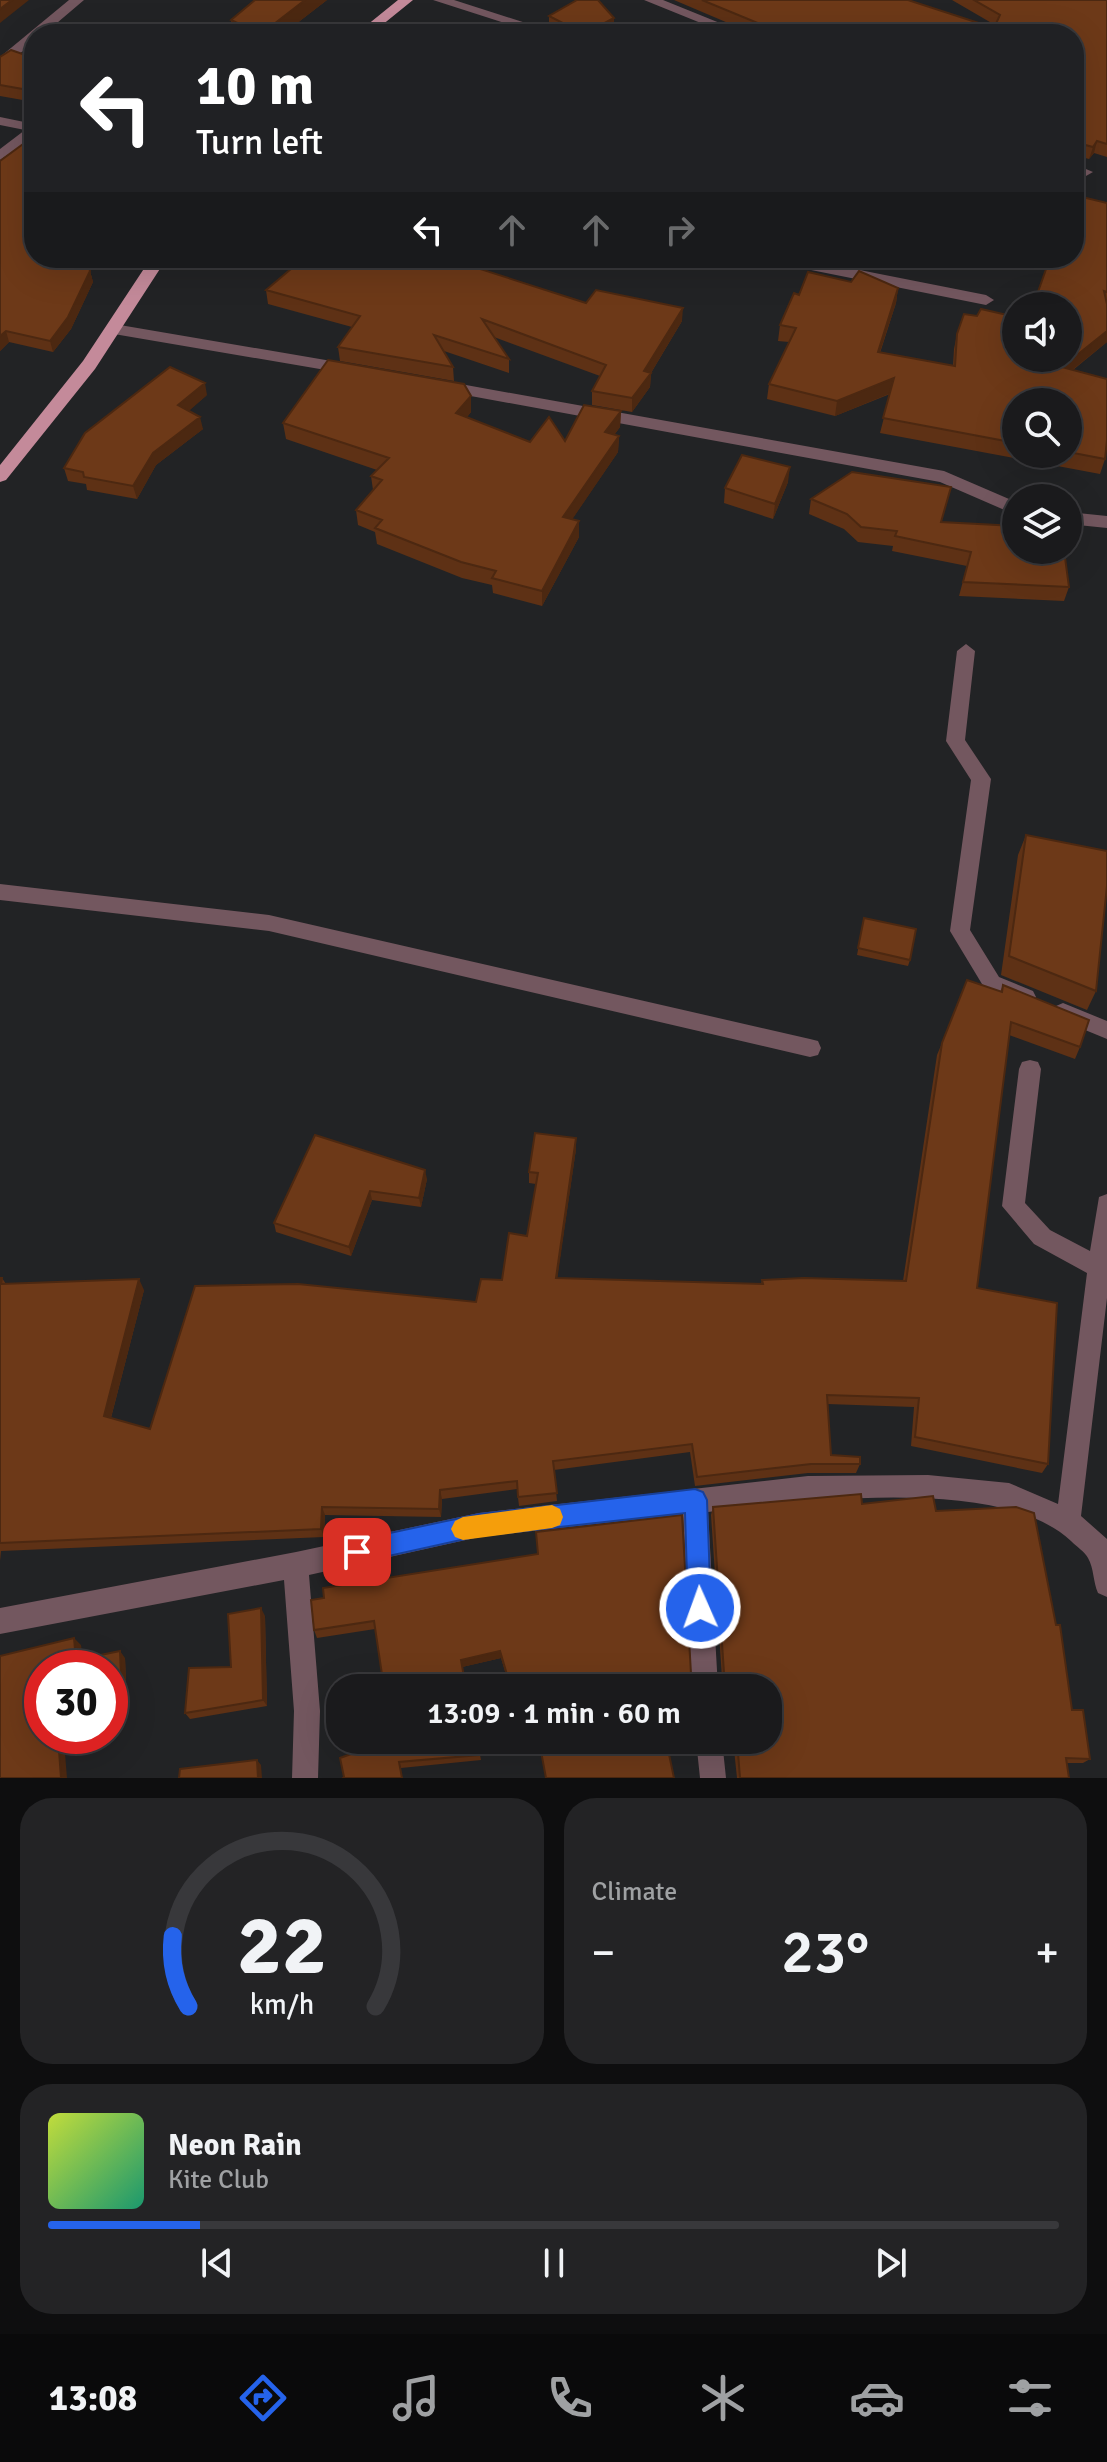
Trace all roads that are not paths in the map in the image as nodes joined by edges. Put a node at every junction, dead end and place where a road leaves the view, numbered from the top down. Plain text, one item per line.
1 (77, 0) edge
2 (406, 0) edge
3 (440, 0) edge
4 (651, 0) edge
5 (48, 24) edge
6 (376, 24) edge
7 (520, 24) edge
8 (714, 24) edge
9 (24, 44) edge
10 (0, 64) edge
11 (0, 121) edge
12 (24, 127) edge
13 (24, 137) edge
14 (0, 156) edge
15 (153, 268) edge
16 (826, 268) edge
17 (986, 300) dead end
18 (114, 329) junction
19 (374, 373) edge
20 (433, 384) edge
21 (0, 476) edge
22 (1002, 503) edge
23 (1082, 519) edge
24 (1107, 522) edge
25 (966, 651) dead end
26 (0, 892) edge
27 (1107, 1030) edge
28 (810, 1048) dead end
29 (1030, 1069) dead end
30 (1107, 1204) edge
31 (1099, 1268) junction
32 (695, 1500) junction
33 (1068, 1521) junction
34 (1103, 1551) edge
35 (296, 1565) junction
36 (1107, 1584) edge
37 (0, 1621) edge
38 (704, 1674) edge
39 (710, 1754) edge
40 (305, 1778) edge
41 (713, 1778) edge

1 - 5 street
2 - 6 main road
3 - 7 street
4 - 8 street
9 - 10 street
11 - 12 street
13 - 14 street
15 - 18 main road
16 - 17 street
18 - 19 street
18 - 21 main road
20 - 22 street
23 - 24 street
25 - 27 street
26 - 28 street
29 - 31 street
30 - 31 street
31 - 33 street
32 - 33 street
32 - 35 street
32 - 38 street
33 - 34 street
34 - 36 street
35 - 37 street
35 - 40 street
39 - 41 street

